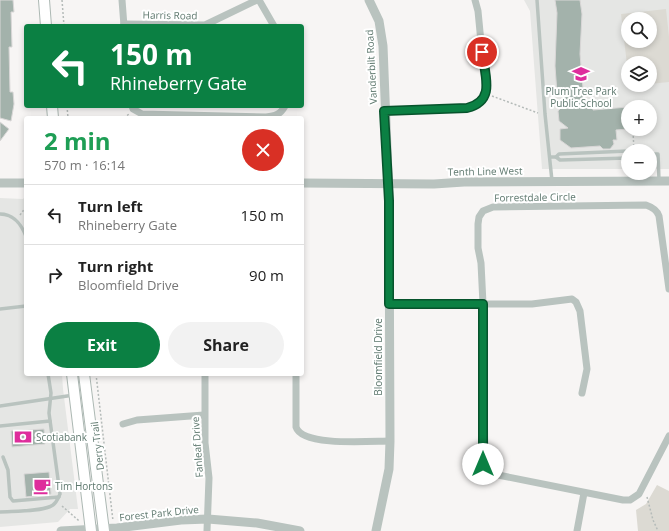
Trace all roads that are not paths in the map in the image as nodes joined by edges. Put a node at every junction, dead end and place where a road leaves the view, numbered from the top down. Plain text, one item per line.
1 (44, 0) edge
2 (122, 0) edge
3 (258, 0) edge
4 (369, 0) edge
5 (475, 0) edge
6 (537, 0) edge
7 (46, 24) edge
8 (124, 24) edge
9 (206, 24) edge
10 (273, 24) edge
11 (132, 108) edge
12 (284, 108) edge
13 (384, 111) junction
14 (225, 116) edge
15 (271, 116) edge
16 (621, 152) edge
17 (657, 154) edge
18 (551, 157) junction
19 (556, 157) junction
20 (621, 158) edge
21 (659, 181) junction
22 (669, 181) edge
23 (388, 182) junction
24 (552, 182) junction
25 (0, 183) edge
26 (24, 183) edge
27 (304, 183) edge
28 (0, 214) edge
29 (24, 233) edge
30 (669, 289) edge
31 (389, 304) junction
32 (483, 304) junction
33 (24, 306) edge
34 (0, 309) edge
35 (48, 376) edge
36 (72, 376) edge
37 (84, 376) edge
38 (205, 376) edge
39 (296, 376) edge
40 (582, 393) dead end
41 (75, 394) junction
42 (49, 399) junction
43 (0, 406) edge
44 (204, 415) junction
45 (50, 421) junction
46 (123, 424) dead end
47 (0, 426) edge
48 (669, 436) edge
49 (390, 441) junction
50 (2, 457) dead end
51 (584, 492) junction
52 (59, 497) junction
53 (0, 512) edge
54 (208, 519) junction
55 (91, 530) edge
56 (104, 530) edge
57 (61, 531) edge
58 (207, 531) edge
59 (300, 531) edge
60 (376, 531) edge
61 (577, 531) edge

1 - 7 main road
2 - 8 street
3 - 9 street, Harris Road
3 - 10 street
4 - 13 street, Vanderbilt Road
5 - 13 street
6 - 18 lane
11 - 14 street
12 - 15 street
13 - 23 street, Vanderbilt Road
16 - 19 lane
17 - 21 lane
18 - 19 lane
18 - 24 lane
19 - 20 lane
21 - 22 street, Tenth Line West
21 - 24 street, Tenth Line West
23 - 24 street, Tenth Line West
23 - 27 street, Tenth Line West
23 - 31 street, Bloomfield Drive
25 - 26 street
28 - 29 lane
30 - 32 street, Forrestdale Circle
31 - 32 street
31 - 49 street, Bloomfield Drive
32 - 40 street
32 - 51 street, Forrestdale Circle
33 - 34 lane
35 - 42 lane
36 - 41 main road
37 - 56 main road
38 - 44 street, Fanleaf Drive
39 - 49 street
41 - 42 lane
41 - 55 main road
42 - 43 lane
42 - 45 lane
44 - 46 street
44 - 54 street, Fanleaf Drive
45 - 47 lane
45 - 52 lane
48 - 51 street, Forrestdale Circle
49 - 60 street, Bloomfield Drive
50 - 52 lane
51 - 61 street
52 - 53 lane
54 - 56 street, Forest Park Drive
54 - 58 street, Fanleaf Drive
54 - 59 street, Forest Park Drive
55 - 56 street, Forest Park Drive
55 - 57 street, Forest Park Drive

